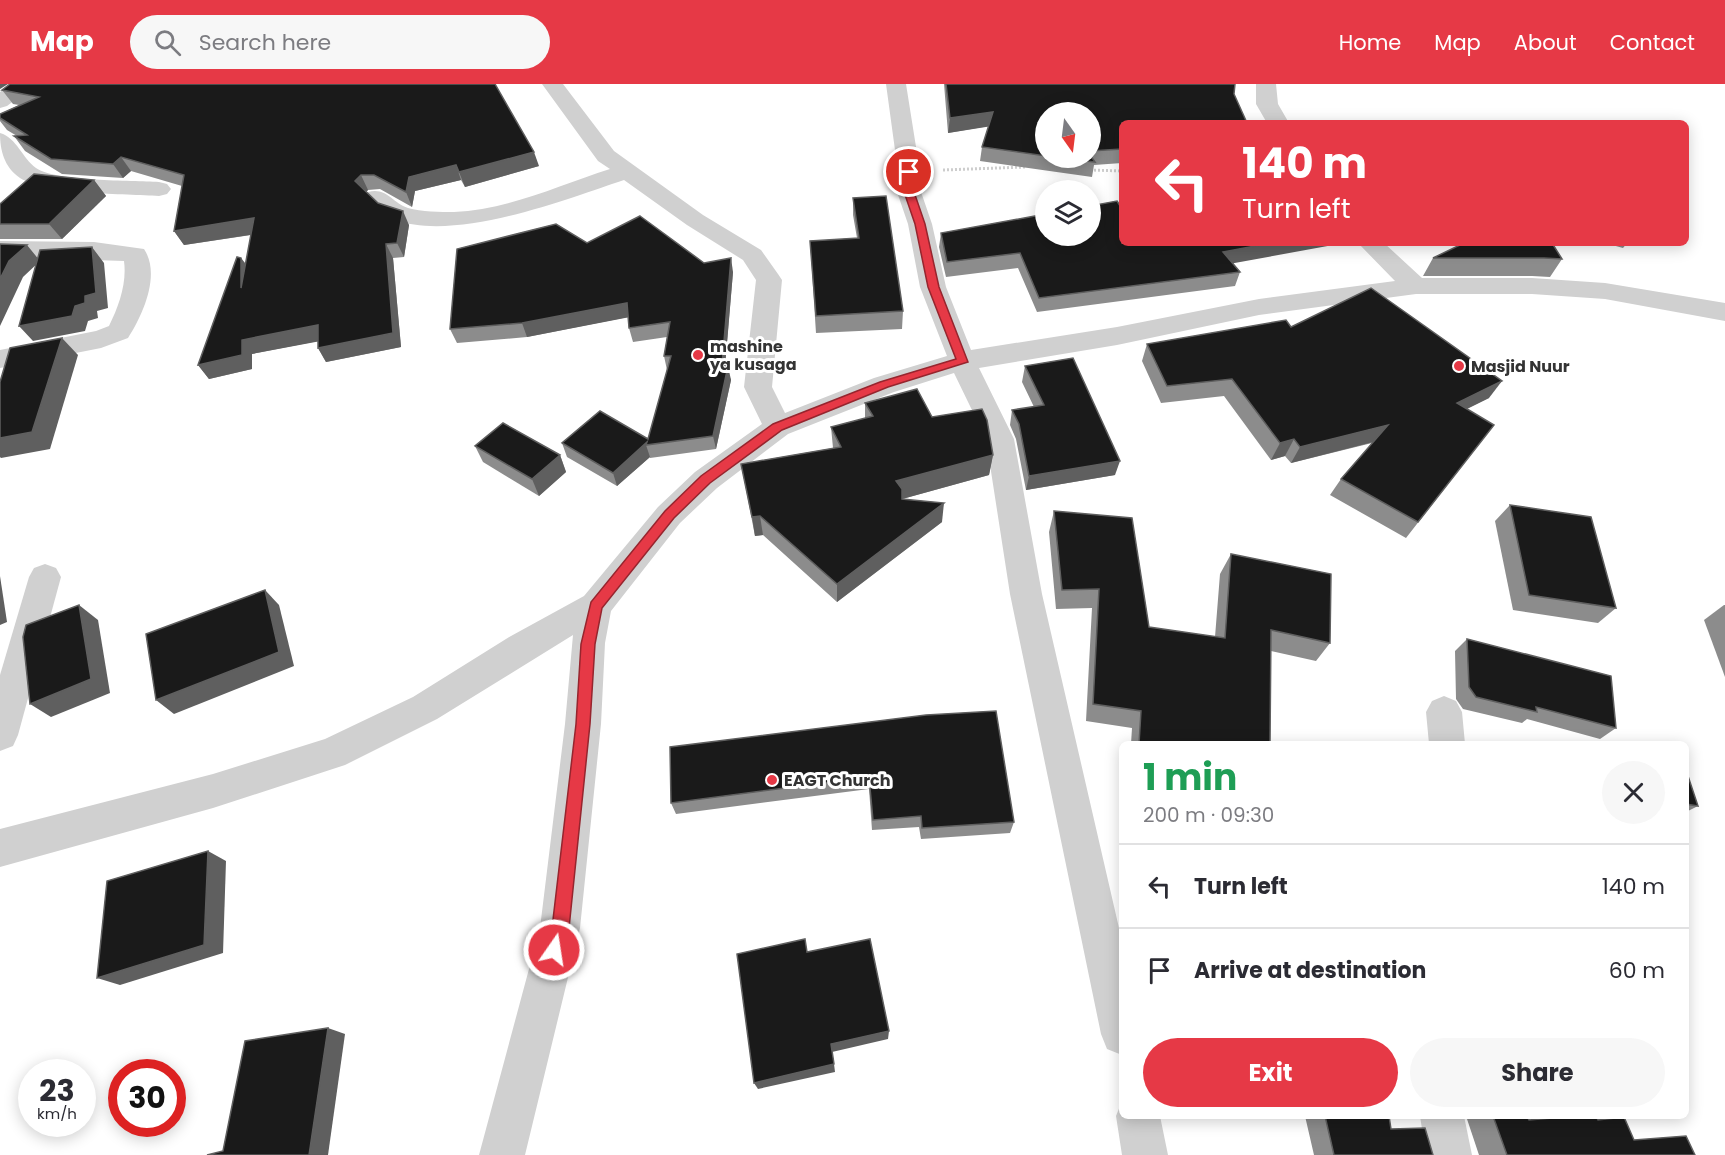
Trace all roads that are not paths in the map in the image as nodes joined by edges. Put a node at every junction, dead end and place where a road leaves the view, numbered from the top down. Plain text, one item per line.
1 (26, 84) edge
2 (552, 84) edge
3 (896, 84) edge
4 (1266, 84) edge
5 (0, 102) edge
6 (1276, 120) edge
7 (0, 140) edge
8 (627, 171) junction
9 (159, 189) dead end
10 (376, 197) edge
11 (1373, 246) edge
12 (0, 249) edge
13 (1416, 286) junction
14 (1725, 312) edge
15 (0, 359) edge
16 (962, 362) junction
17 (778, 427) junction
18 (45, 577) dead end
19 (596, 606) junction
20 (0, 735) edge
21 (0, 848) edge
22 (1119, 1020) edge
23 (1139, 1119) edge
24 (1443, 1119) edge
25 (502, 1155) edge
26 (1145, 1155) edge
27 (1449, 1155) edge

1 - 5 street
2 - 8 street
3 - 16 street
4 - 6 street
7 - 9 street
8 - 10 street
8 - 17 street
11 - 13 street
12 - 15 street
13 - 14 street
13 - 16 street
16 - 17 street
16 - 22 street
17 - 19 street
18 - 20 street
19 - 21 street
19 - 25 street
23 - 26 street
24 - 27 street

